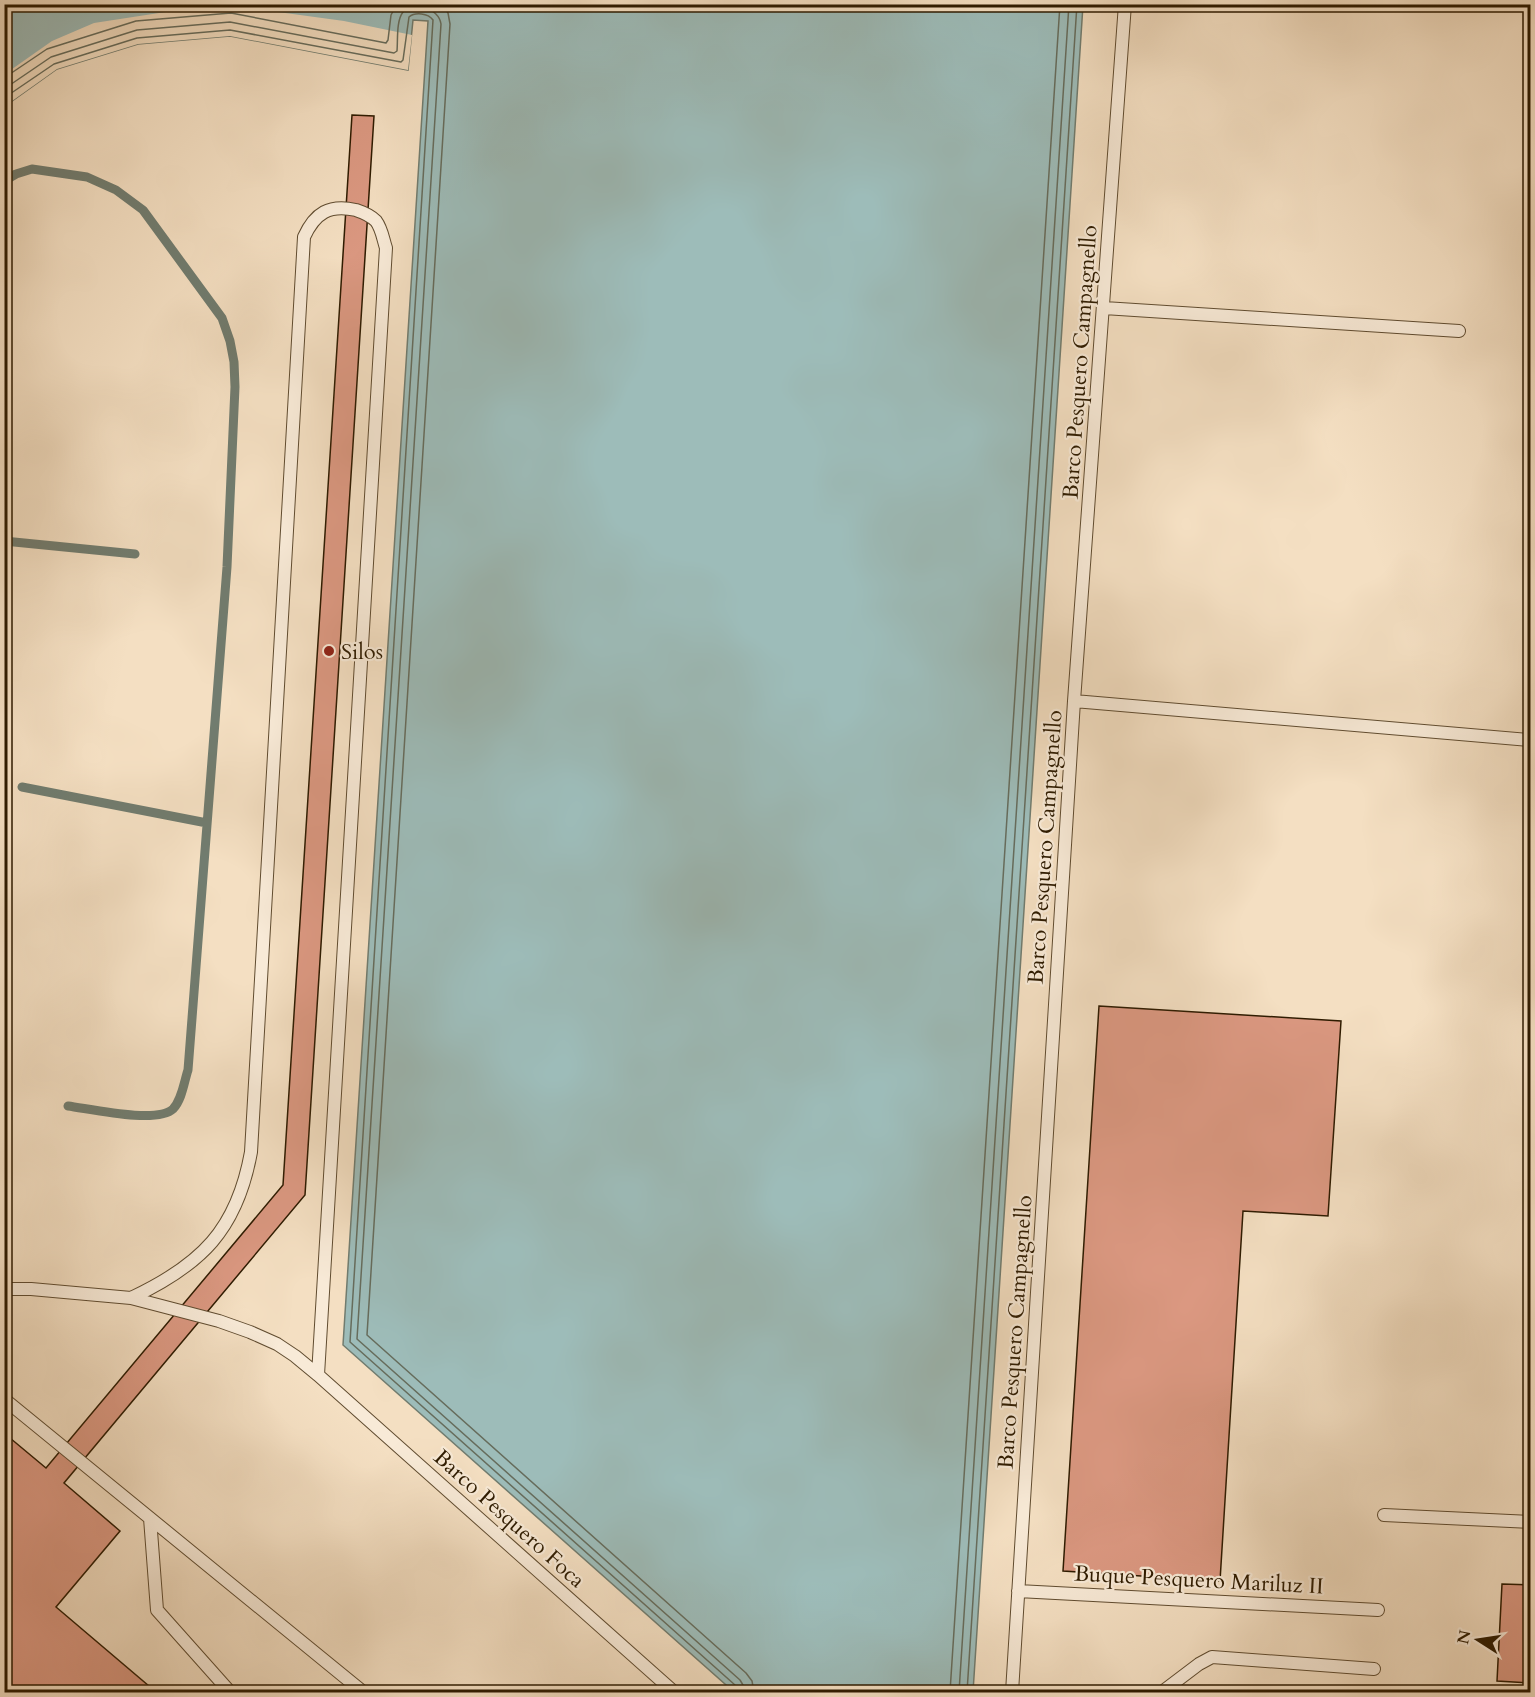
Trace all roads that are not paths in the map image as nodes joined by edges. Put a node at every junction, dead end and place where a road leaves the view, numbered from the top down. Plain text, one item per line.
1 (1125, 4) edge
2 (1104, 308) junction
3 (1459, 331) dead end
4 (1074, 701) junction
5 (1530, 740) edge
6 (4, 1289) edge
7 (131, 1298) junction
8 (318, 1375) junction
9 (4, 1399) edge
10 (1384, 1515) dead end
11 (150, 1518) junction
12 (1530, 1522) edge
13 (1018, 1590) junction
14 (1378, 1610) dead end
15 (1374, 1670) dead end
16 (230, 1692) edge
17 (363, 1692) edge
18 (674, 1692) edge
19 (1012, 1692) edge
20 (1162, 1692) edge

1 - 2 lane, Barco Pesquero Campagnello
2 - 3 lane
2 - 4 lane, Barco Pesquero Campagnello
4 - 5 lane
4 - 13 lane, Barco Pesquero Campagnello
6 - 7 lane, Barco Pesquero Foca
7 - 8 lane, Barco Pesquero Foca
7 - 8 lane
8 - 18 lane, Barco Pesquero Foca
9 - 11 lane
10 - 12 lane
11 - 16 lane
11 - 17 lane
13 - 14 lane, Buque Pesquero Mariluz II
13 - 19 lane, Barco Pesquero Campagnello
15 - 20 lane

